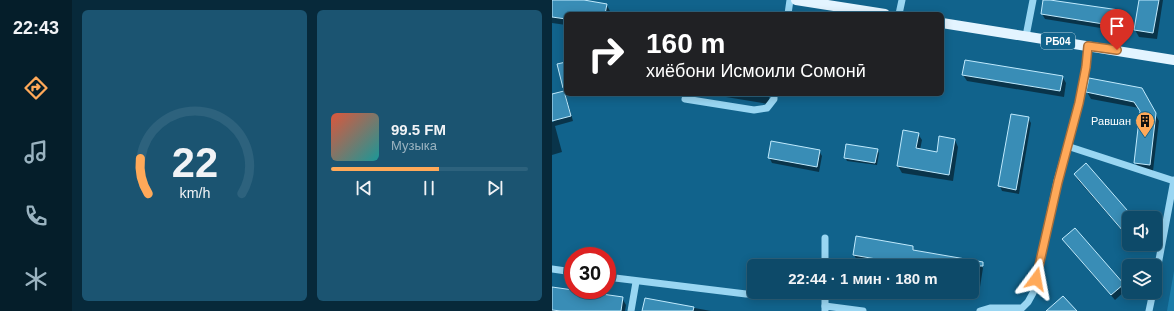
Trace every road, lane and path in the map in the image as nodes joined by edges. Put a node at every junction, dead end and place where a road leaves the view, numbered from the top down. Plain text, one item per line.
1 (790, 0) edge
2 (796, 0) edge
3 (902, 0) edge
4 (1033, 0) edge
5 (788, 12) edge
6 (872, 12) edge
7 (899, 12) edge
8 (944, 23) edge
9 (1026, 36) junction
10 (1088, 46) junction
11 (1174, 60) edge
12 (774, 96) edge
13 (685, 99) dead end
14 (1067, 146) junction
15 (1174, 181) edge
16 (825, 238) dead end
17 (825, 259) edge
18 (1159, 259) edge
19 (552, 270) edge
20 (564, 271) edge
21 (616, 279) edge
22 (636, 282) junction
23 (746, 294) dead end
24 (1152, 299) edge
25 (825, 309) edge
26 (631, 311) edge
27 (863, 311) edge
28 (980, 311) edge
29 (1149, 311) edge

1 - 5 street
2 - 6 main road
3 - 7 street
4 - 9 street
8 - 9 main road, РБ04
9 - 10 main road, РБ04
10 - 11 main road, РБ04
10 - 14 street
12 - 13 street
14 - 15 street
14 - 28 street
15 - 18 street
16 - 17 street
19 - 20 street
21 - 22 street
22 - 23 street
22 - 26 street
24 - 29 street
25 - 27 street

